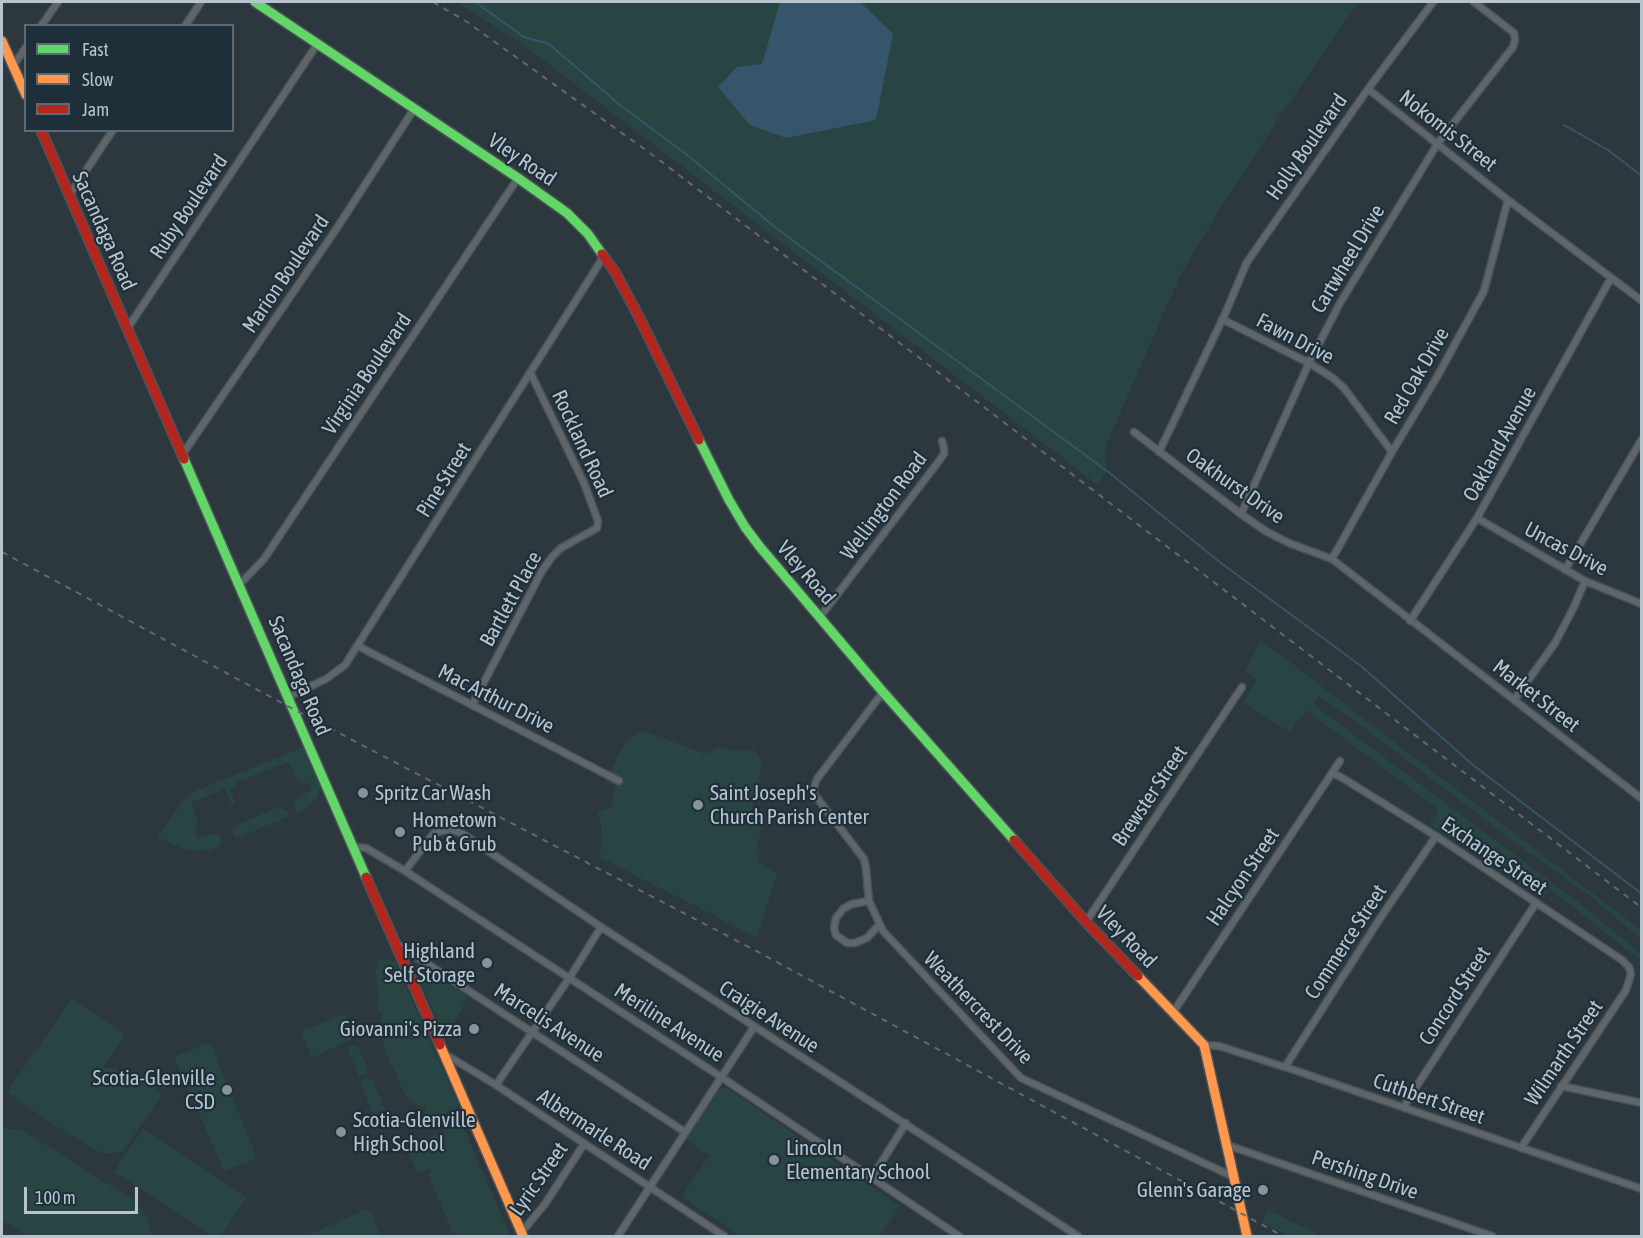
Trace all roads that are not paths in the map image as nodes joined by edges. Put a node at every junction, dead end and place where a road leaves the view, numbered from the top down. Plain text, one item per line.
1 (58, 2) edge
2 (201, 2) edge
3 (255, 2) edge
4 (1432, 2) edge
5 (1474, 2) edge
6 (42, 24) edge
7 (186, 24) edge
8 (2, 41) edge
9 (318, 43) junction
10 (24, 50) edge
11 (13, 66) junction
12 (1368, 89) junction
13 (24, 91) edge
14 (414, 109) junction
15 (42, 132) edge
16 (112, 132) edge
17 (1438, 143) junction
18 (518, 178) junction
19 (69, 196) junction
20 (1508, 200) junction
21 (604, 256) junction
22 (1611, 278) junction
23 (1641, 301) edge
24 (1222, 319) junction
25 (127, 329) junction
26 (1308, 363) junction
27 (531, 374) junction
28 (1134, 432) dead end
29 (1641, 440) edge
30 (942, 441) dead end
31 (1159, 452) junction
32 (1392, 452) junction
33 (182, 455) junction
34 (1241, 514) junction
35 (1477, 518) junction
36 (597, 528) joint
37 (1332, 559) junction
38 (1565, 570) junction
39 (1585, 580) junction
40 (240, 584) junction
41 (1641, 604) edge
42 (820, 617) junction
43 (1410, 621) junction
44 (358, 646) junction
45 (1242, 687) dead end
46 (883, 692) junction
47 (288, 697) junction
48 (1514, 700) junction
49 (472, 705) junction
50 (1340, 761) dead end
51 (1332, 773) junction
52 (619, 782) dead end
53 (1641, 799) edge
54 (1436, 836) junction
55 (354, 847) junction
56 (405, 871) junction
57 (869, 901) junction
58 (1536, 903) junction
59 (1086, 922) junction
60 (879, 925) junction
61 (601, 927) junction
62 (394, 942) junction
63 (1631, 974) joint
64 (570, 977) junction
65 (1174, 1011) junction
66 (754, 1027) junction
67 (533, 1032) junction
68 (1204, 1045) junction
69 (445, 1054) junction
70 (1285, 1067) junction
71 (722, 1077) junction
72 (496, 1085) junction
73 (1561, 1086) junction
74 (1641, 1103) edge
75 (1404, 1108) junction
76 (906, 1124) junction
77 (685, 1132) junction
78 (584, 1144) junction
79 (1227, 1145) junction
80 (1521, 1148) junction
81 (1234, 1177) junction
82 (871, 1179) junction
83 (650, 1187) junction
84 (1641, 1189) edge
85 (522, 1235) edge
86 (618, 1236) edge
87 (724, 1236) edge
88 (959, 1236) edge
89 (1078, 1236) edge
90 (1247, 1236) edge
91 (1492, 1236) edge

1 - 6 street
2 - 7 street
3 - 9 street, Vley Road
4 - 12 street, Holly Boulevard
5 - 17 street, Cartwheel Drive
8 - 11 street
9 - 14 street, Vley Road
9 - 25 street, Ruby Boulevard
10 - 11 street
11 - 13 street
12 - 17 street, Nokomis Street
12 - 24 street, Holly Boulevard
14 - 18 street, Vley Road
14 - 33 street, Marion Boulevard
15 - 19 street, Sacandaga Road
16 - 19 street
17 - 20 street, Nokomis Street
17 - 26 street, Cartwheel Drive
18 - 21 street, Vley Road
18 - 40 street, Virginia Boulevard
19 - 25 street, Sacandaga Road
20 - 22 street, Nokomis Street
20 - 32 street, Red Oak Drive
21 - 27 street, Pine Street
21 - 42 street, Vley Road
22 - 23 street, Nokomis Street
22 - 35 street, Oakland Avenue
24 - 26 street, Fawn Drive
24 - 31 street, Holly Boulevard
25 - 33 street, Sacandaga Road
26 - 32 street, Fawn Drive
26 - 34 street, Cartwheel Drive
27 - 36 street, Rockland Road
27 - 44 street, Pine Street
28 - 31 street, Oakhurst Drive
29 - 38 street
30 - 42 street, Wellington Road
31 - 34 street, Oakhurst Drive
32 - 37 street, Red Oak Drive
33 - 40 street, Sacandaga Road
34 - 37 street, Oakhurst Drive
35 - 38 street, Uncas Drive
35 - 43 street, Oakland Avenue
36 - 49 street, Bartlett Place
37 - 43 street, Oakhurst Drive
38 - 39 street, Uncas Drive
39 - 41 street, Uncas Drive
39 - 48 street
40 - 47 street, Sacandaga Road
42 - 46 street, Vley Road
43 - 48 street, Market Street
44 - 47 street, Pine Street
44 - 49 street, Mac Arthur Drive
45 - 59 street, Brewster Street
46 - 57 street, Weathercrest Drive
46 - 59 street, Vley Road
47 - 55 street, Sacandaga Road
48 - 53 street, Market Street
49 - 52 street, Mac Arthur Drive
50 - 51 street, Halcyon Street
51 - 54 street, Exchange Street
51 - 65 street, Halcyon Street
54 - 58 street, Exchange Street
54 - 70 street, Commerce Street
55 - 56 street, Meriline Avenue
55 - 62 street, Sacandaga Road
56 - 61 street, Craigie Avenue
56 - 64 street, Meriline Avenue
57 - 60 street, Weathercrest Drive
57 - 60 street
58 - 63 street, Exchange Street
58 - 75 street, Concord Street
59 - 65 street, Vley Road
60 - 81 street, Weathercrest Drive
61 - 64 street
61 - 66 street, Craigie Avenue
62 - 67 street, Marcelis Avenue
62 - 69 street, Sacandaga Road
63 - 73 street, Wilmarth Street
64 - 67 street
64 - 71 street, Meriline Avenue
65 - 68 street, Vley Road
66 - 71 street
66 - 76 street, Craigie Avenue
67 - 72 street
67 - 77 street, Marcelis Avenue
68 - 70 street, Cuthbert Street
68 - 79 street, Vley Road
69 - 72 street, Albermarle Road
69 - 85 street, Sacandaga Road
70 - 75 street, Cuthbert Street
71 - 77 street
71 - 82 street, Meriline Avenue
72 - 78 street, Albermarle Road
73 - 74 street
73 - 80 street, Wilmarth Street
75 - 80 street, Cuthbert Street
76 - 82 street
76 - 89 street, Craigie Avenue
77 - 83 street
78 - 83 street, Albermarle Road
78 - 85 street, Lyric Street
79 - 81 street, Vley Road
79 - 91 street, Pershing Drive
80 - 84 street, Cuthbert Street
81 - 90 street, Vley Road
82 - 88 street, Meriline Avenue
83 - 86 street
83 - 87 street, Albermarle Road

